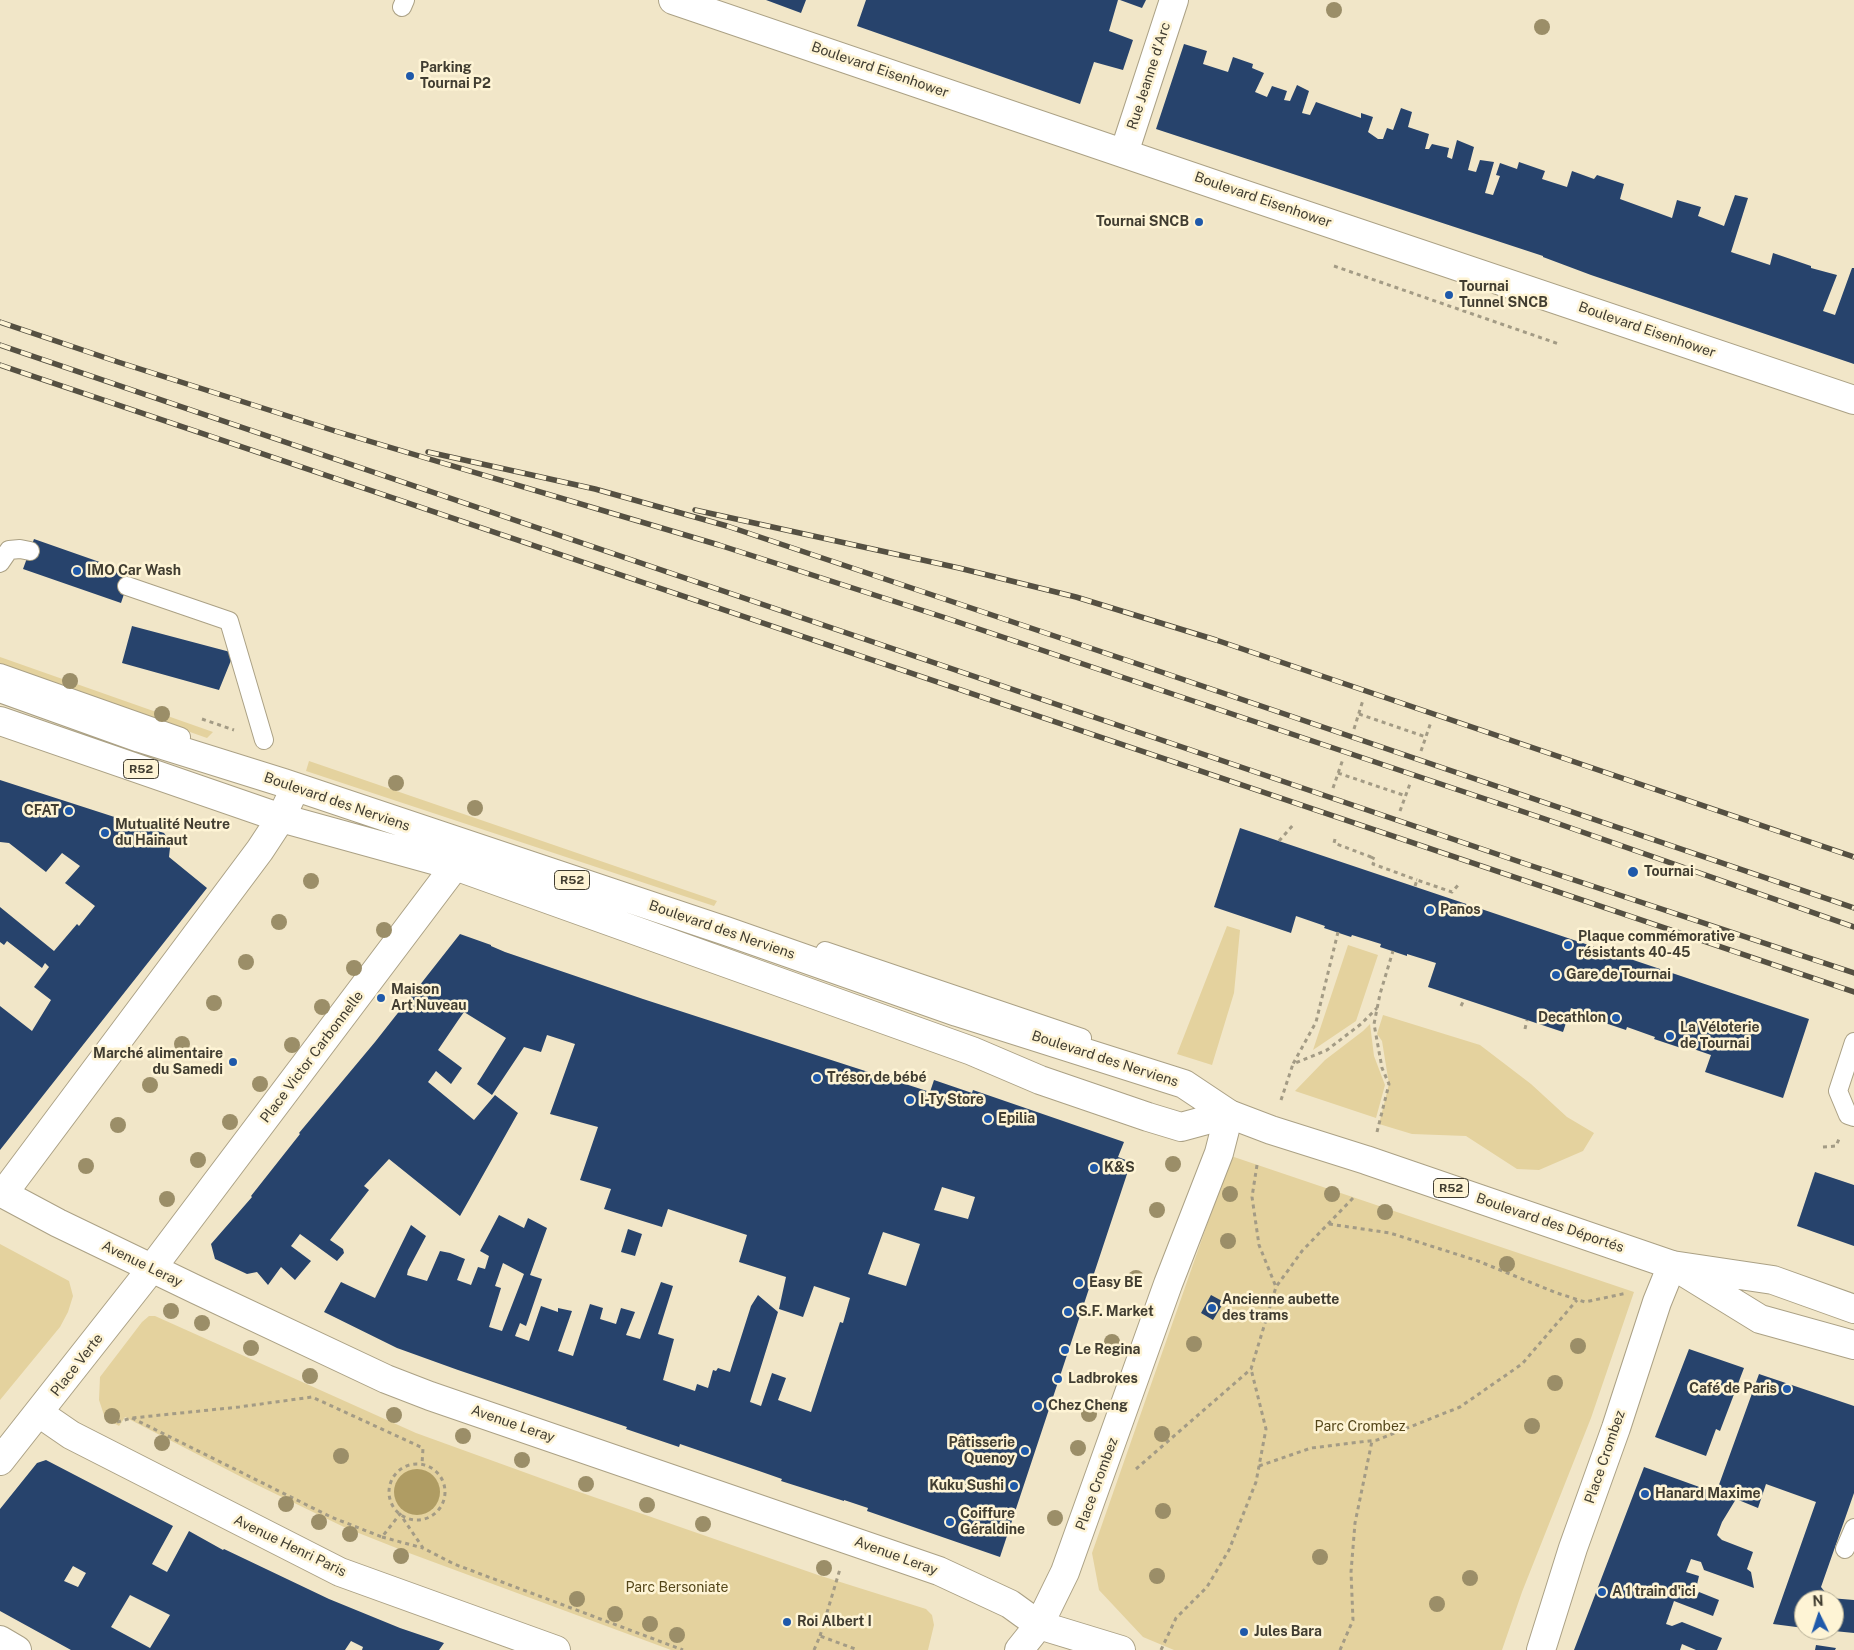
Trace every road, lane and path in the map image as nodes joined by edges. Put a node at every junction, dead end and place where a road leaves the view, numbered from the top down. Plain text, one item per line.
1 (673, 0) edge
2 (1174, 0) edge
3 (1124, 153) junction
4 (1334, 266) dead end
5 (1559, 344) dead end
6 (1854, 400) edge
7 (30, 551) dead end
8 (0, 563) edge
9 (126, 586) dead end
10 (0, 673) edge
11 (0, 688) edge
12 (1364, 700) dead end
13 (1359, 714) junction
14 (0, 721) edge
15 (1431, 722) dead end
16 (1354, 729) dead end
17 (1426, 737) junction
18 (264, 740) dead end
19 (1421, 751) dead end
20 (1343, 759) dead end
21 (1338, 773) junction
22 (1411, 781) dead end
23 (295, 788) junction
24 (1333, 788) dead end
25 (1406, 796) junction
26 (1400, 811) dead end
27 (281, 818) junction
28 (1293, 825) dead end
29 (1335, 839) dead end
30 (1279, 841) dead end
31 (1372, 852) dead end
32 (465, 857) junction
33 (1371, 857) junction
34 (1418, 880) junction
35 (1460, 883) dead end
36 (1415, 886) dead end
37 (1338, 932) dead end
38 (1393, 951) dead end
39 (1464, 1000) dead end
40 (1461, 1006) dead end
41 (1377, 1008) junction
42 (1527, 1020) dead end
43 (1525, 1029) dead end
44 (1854, 1042) edge
45 (1293, 1064) junction
46 (1145, 1072) junction
47 (1229, 1114) junction
48 (1854, 1117) edge
49 (1271, 1130) junction
50 (1366, 1160) junction
51 (1257, 1165) dead end
52 (2, 1193) edge
53 (1354, 1197) dead end
54 (1329, 1224) junction
55 (1672, 1265) junction
56 (152, 1268) junction
57 (1276, 1287) junction
58 (1634, 1292) dead end
59 (1576, 1300) junction
60 (1854, 1309) edge
61 (1854, 1345) edge
62 (1251, 1369) junction
63 (39, 1413) junction
64 (132, 1418) junction
65 (1372, 1441) junction
66 (93, 1446) junction
67 (0, 1461) edge
68 (422, 1464) junction
69 (1259, 1466) junction
70 (1135, 1470) dead end
71 (400, 1514) junction
72 (1854, 1528) edge
73 (382, 1537) junction
74 (850, 1539) junction
75 (422, 1548) junction
76 (1845, 1549) dead end
77 (1039, 1625) junction
78 (820, 1636) junction
79 (0, 1640) edge
80 (17, 1650) edge
81 (556, 1650) edge
82 (683, 1650) edge
83 (814, 1650) edge
84 (858, 1650) edge
85 (1019, 1650) edge
86 (1121, 1650) edge
87 (1161, 1650) edge
88 (1340, 1650) edge
89 (1541, 1650) edge

1 - 3 street, Boulevard Eisenhower
2 - 3 street, Rue Jeanne d'Arc
3 - 6 street, Boulevard Eisenhower
4 - 5 path
7 - 8 lane
9 - 18 lane
10 - 46 lane
11 - 23 street, Boulevard des Nerviens / R52
12 - 13 path
13 - 16 path
13 - 17 path
14 - 27 street, Boulevard des Nerviens / R52
15 - 17 path
17 - 19 path
20 - 21 path
21 - 24 path
21 - 25 path
22 - 25 path
23 - 27 street
23 - 32 street, Boulevard des Nerviens / R52
25 - 26 path
27 - 32 street, Boulevard des Nerviens / R52
27 - 52 street
28 - 30 path
29 - 33 path
31 - 33 path
32 - 46 street, Boulevard des Nerviens / R52
32 - 47 street, Boulevard des Nerviens / R52
32 - 56 street, Place Victor Carbonnelle
33 - 34 path
34 - 35 path
34 - 36 path
37 - 45 path
38 - 41 path
39 - 40 path
41 - 45 path
41 - 50 path
42 - 43 path
44 - 48 lane
45 - 49 path
46 - 47 street, Boulevard des Nerviens / R52
47 - 49 street, Boulevard des Déportés / R52
47 - 77 street, Place Crombez
49 - 50 street, Boulevard des Déportés / R52
50 - 55 street, Boulevard des Déportés / R52
51 - 57 path
52 - 56 street, Avenue Leray
53 - 54 path
54 - 57 path
54 - 59 path
55 - 60 street, Boulevard des Déportés / R52
55 - 61 street, Boulevard des Déportés / R52
55 - 89 street, Place Crombez
56 - 63 street, Place Verte
56 - 74 street, Avenue Leray
57 - 62 path
58 - 59 path
59 - 65 path
62 - 69 path
62 - 70 path
63 - 66 street, Avenue Henri Paris
63 - 67 street, Place Verte
64 - 66 path
64 - 68 path
64 - 73 path
65 - 69 path
65 - 88 path
66 - 81 street, Avenue Henri Paris
68 - 71 path
68 - 71 path
69 - 87 path
71 - 73 path
71 - 75 path
72 - 76 lane
73 - 75 path
74 - 77 street, Avenue Leray
74 - 78 path
75 - 82 path
77 - 85 street, Place Crombez
77 - 86 street
78 - 83 path
78 - 84 path
79 - 80 street

